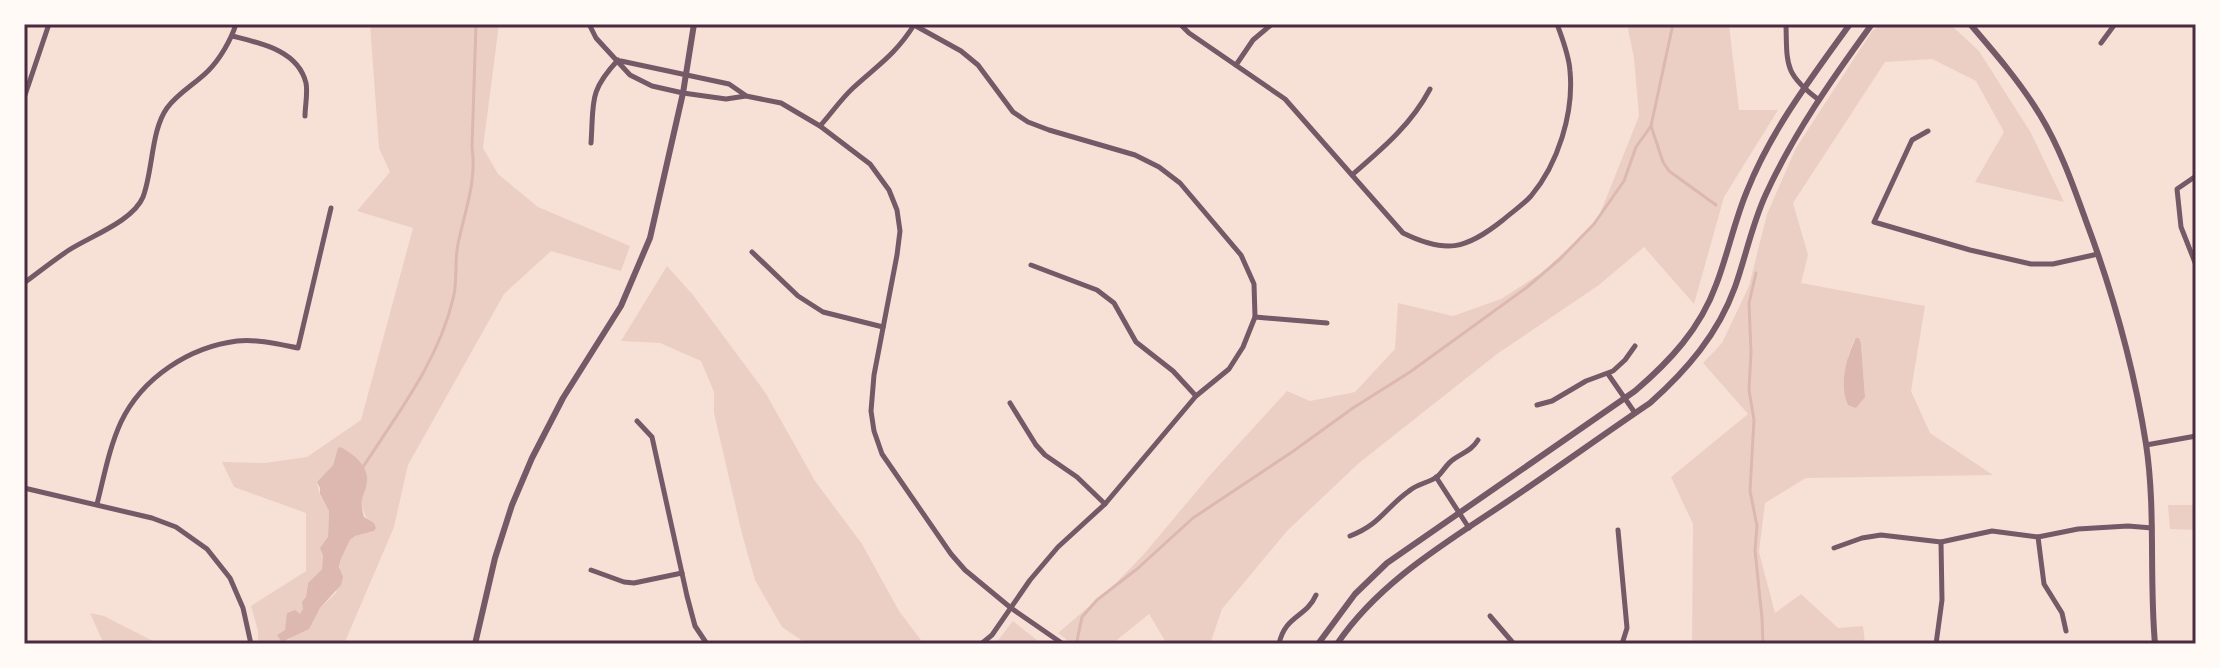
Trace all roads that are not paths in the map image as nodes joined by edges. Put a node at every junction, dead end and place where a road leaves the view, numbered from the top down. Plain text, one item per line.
1 (49, 24) edge
2 (236, 24) edge
3 (589, 24) edge
4 (694, 24) edge
5 (1180, 24) edge
6 (1272, 24) edge
7 (1557, 24) edge
8 (1786, 24) edge
9 (1850, 24) edge
10 (1872, 24) edge
11 (1970, 24) edge
12 (2115, 24) edge
13 (914, 25) edge
14 (232, 36) junction
15 (2101, 43) dead end
16 (619, 60) junction
17 (1236, 65) junction
18 (685, 74) junction
19 (1430, 89) dead end
20 (1804, 89) junction
21 (683, 93) junction
22 (746, 96) junction
23 (24, 98) edge
24 (1819, 100) junction
25 (305, 116) dead end
26 (820, 126) junction
27 (1928, 131) dead end
28 (591, 143) dead end
29 (1352, 175) junction
30 (2196, 176) edge
31 (331, 208) dead end
32 (752, 252) dead end
33 (2098, 254) junction
34 (1031, 265) dead end
35 (2196, 265) edge
36 (24, 283) edge
37 (1255, 317) junction
38 (1327, 323) dead end
39 (883, 327) junction
40 (1635, 346) dead end
41 (1608, 374) junction
42 (1196, 396) junction
43 (1625, 398) junction
44 (1010, 403) dead end
45 (1537, 405) dead end
46 (1635, 413) junction
47 (637, 421) dead end
48 (2196, 436) edge
49 (1478, 440) dead end
50 (2146, 445) junction
51 (1436, 477) junction
52 (24, 488) edge
53 (97, 504) junction
54 (1105, 504) junction
55 (1458, 513) junction
56 (1469, 528) junction
57 (2152, 528) junction
58 (1618, 530) dead end
59 (1350, 536) dead end
60 (2038, 537) junction
61 (1941, 542) junction
62 (1834, 548) dead end
63 (591, 570) dead end
64 (682, 573) junction
65 (1316, 595) dead end
66 (1011, 608) junction
67 (1490, 616) dead end
68 (2066, 631) dead end
69 (251, 644) edge
70 (475, 644) edge
71 (707, 644) edge
72 (981, 644) edge
73 (1063, 644) edge
74 (1279, 644) edge
75 (1318, 644) edge
76 (1337, 644) edge
77 (1514, 644) edge
78 (1622, 644) edge
79 (1936, 644) edge
80 (2155, 644) edge

1 - 23 street
2 - 14 street
3 - 16 street
4 - 18 street
5 - 17 street
6 - 17 street
7 - 29 street
8 - 20 street
9 - 20 street
10 - 24 street
11 - 33 street
12 - 15 street
13 - 26 street
13 - 37 street
14 - 25 street
14 - 36 street
16 - 18 street
16 - 21 street
16 - 28 street
17 - 29 street
18 - 21 street
18 - 22 street
19 - 29 street
20 - 24 street
20 - 43 street
21 - 22 street
21 - 70 street
22 - 26 street
24 - 46 street
26 - 39 street
27 - 33 street
30 - 35 street
31 - 53 street
32 - 39 street
33 - 50 street
34 - 42 street
37 - 38 street
37 - 42 street
39 - 66 street
40 - 41 street
41 - 43 street
41 - 45 street
42 - 54 street
43 - 46 street
43 - 55 street
44 - 54 street
46 - 56 street
47 - 64 street
48 - 50 street
49 - 51 street
50 - 57 street
51 - 55 street
51 - 59 street
52 - 53 street
53 - 69 street
54 - 66 street
55 - 56 street
55 - 75 street
56 - 76 street
57 - 60 street
57 - 80 street
58 - 78 street
60 - 61 street
60 - 68 street
61 - 62 street
61 - 79 street
63 - 64 street
64 - 71 street
65 - 74 street
66 - 72 street
66 - 73 street
67 - 77 street

